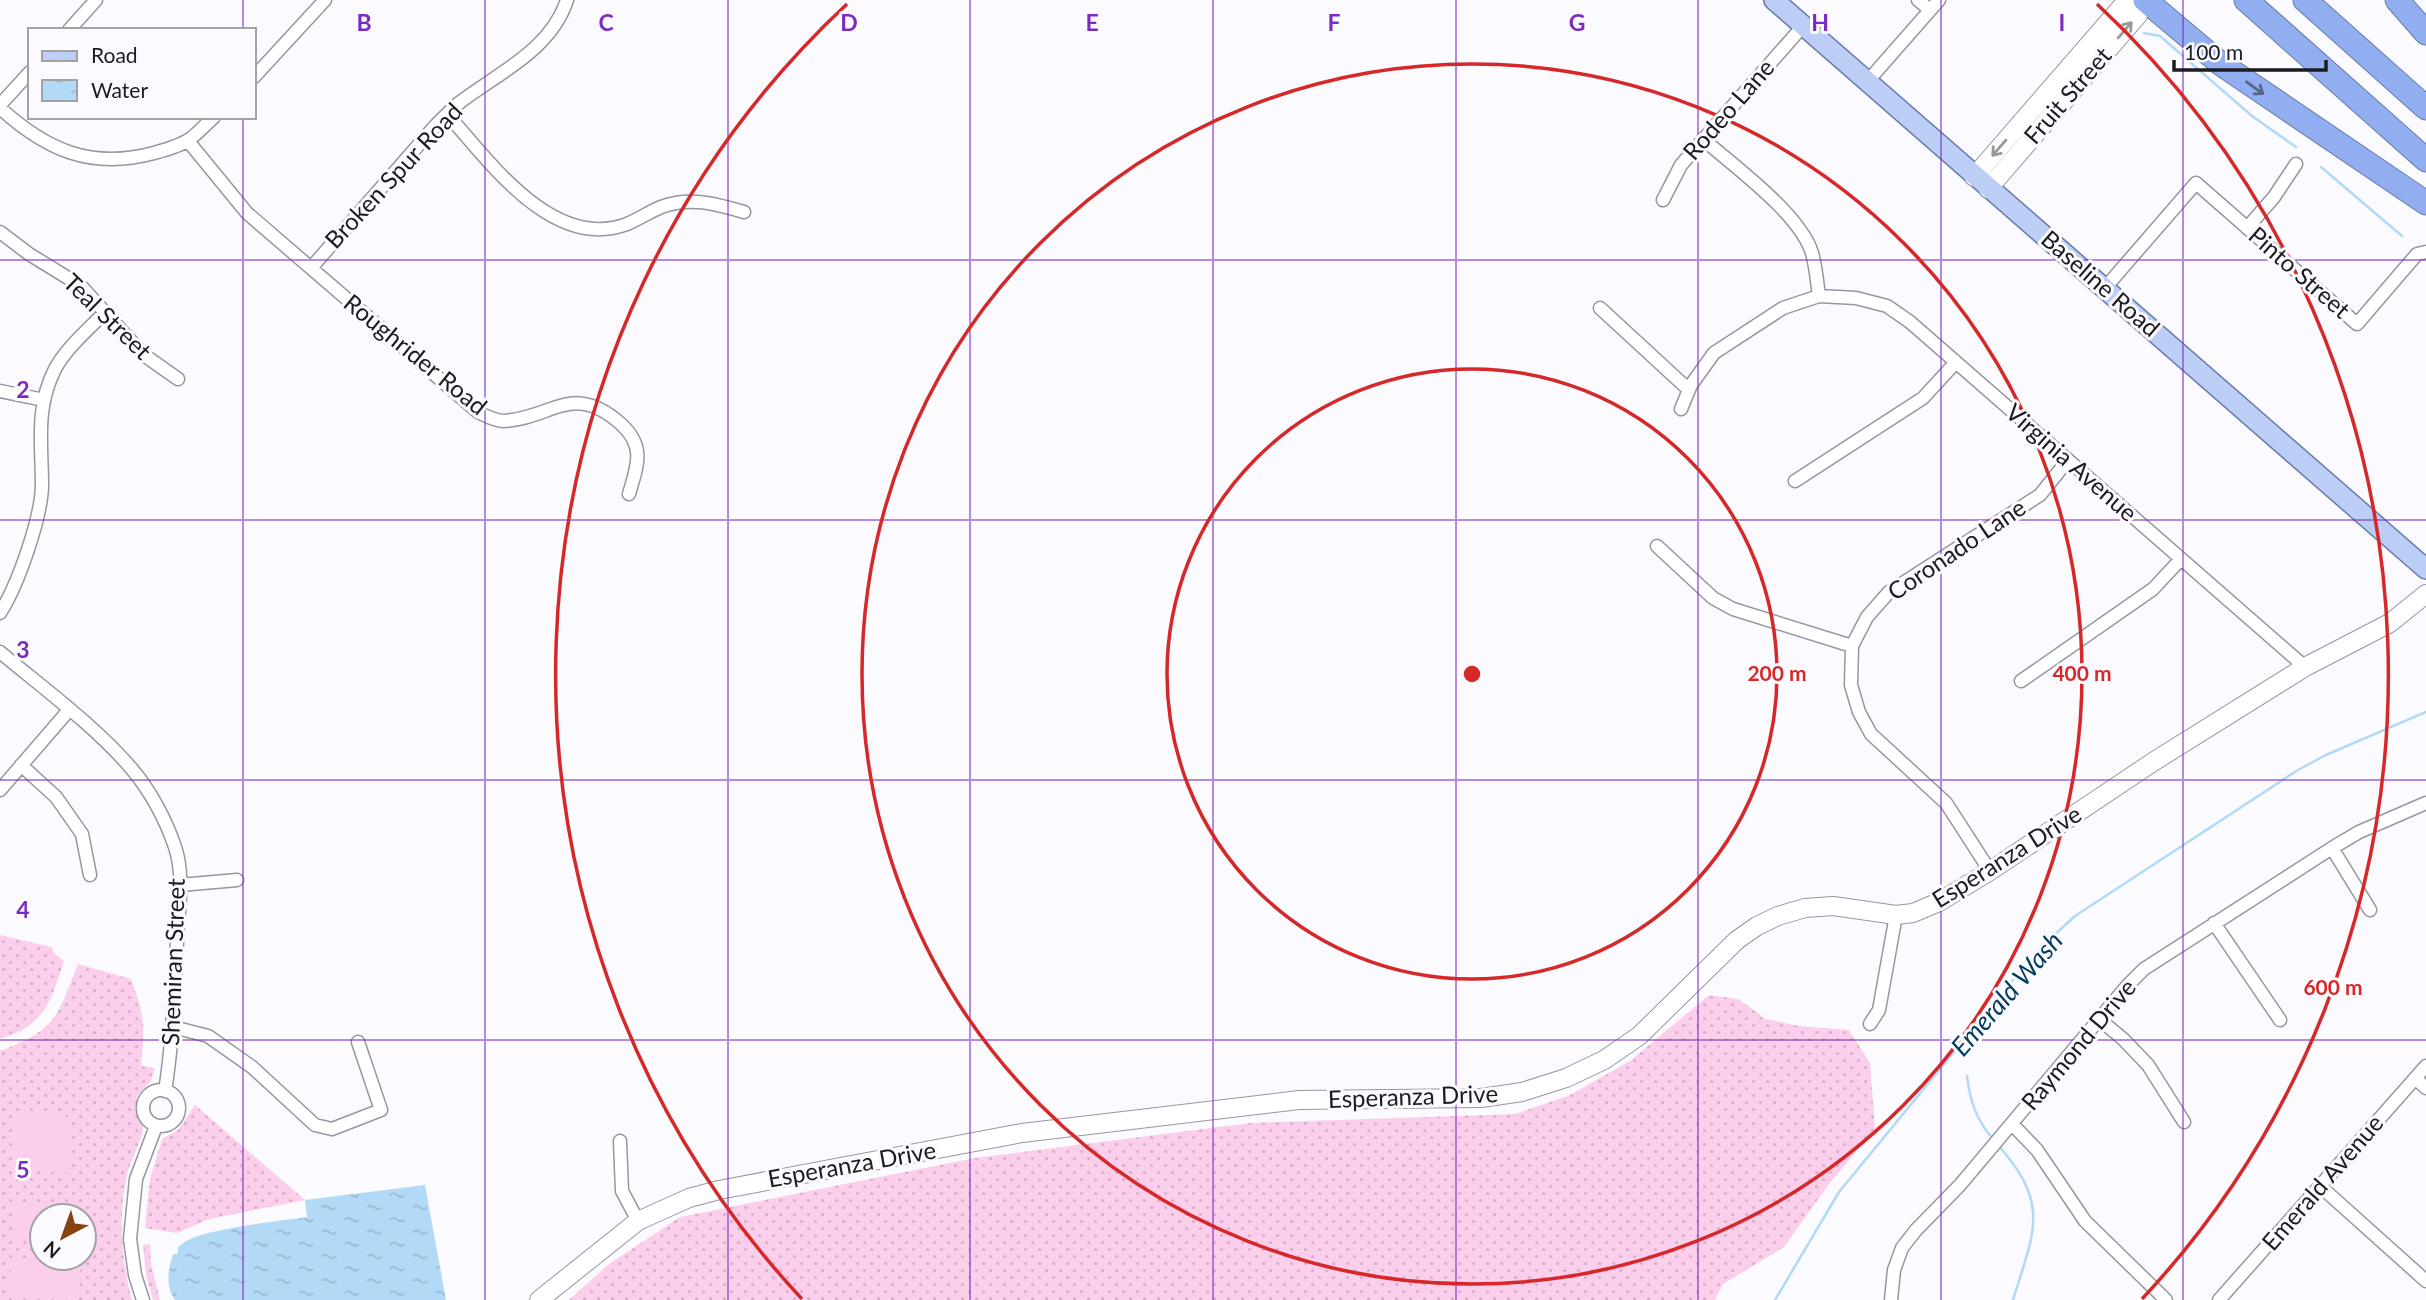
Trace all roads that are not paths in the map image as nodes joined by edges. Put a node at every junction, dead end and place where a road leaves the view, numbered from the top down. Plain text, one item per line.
1 (96, 0) edge
2 (325, 0) edge
3 (567, 0) edge
4 (1774, 0) edge
5 (1918, 0) edge
6 (2133, 0) edge
7 (2143, 0) edge
8 (2246, 0) edge
9 (2264, 0) edge
10 (2305, 0) edge
11 (2327, 0) edge
12 (2397, 0) edge
13 (1934, 5) edge
14 (1803, 26) junction
15 (71, 28) edge
16 (2426, 33) edge
17 (28, 74) edge
18 (256, 75) edge
19 (1867, 82) junction
20 (2426, 89) edge
21 (0, 106) edge
22 (2426, 108) edge
23 (447, 114) junction
24 (212, 119) edge
25 (1703, 139) junction
26 (188, 141) junction
27 (2426, 144) edge
28 (2426, 160) edge
29 (2296, 164) dead end
30 (1981, 183) junction
31 (1663, 200) dead end
32 (2426, 203) edge
33 (744, 212) dead end
34 (2247, 228) junction
35 (0, 232) edge
36 (2426, 252) edge
37 (311, 268) junction
38 (2105, 288) junction
39 (1819, 296) junction
40 (1600, 308) dead end
41 (105, 312) junction
42 (1956, 362) junction
43 (178, 379) dead end
44 (1689, 390) junction
45 (0, 391) edge
46 (44, 400) junction
47 (1681, 409) dead end
48 (2068, 460) junction
49 (1796, 481) dead end
50 (629, 494) dead end
51 (1657, 546) dead end
52 (2181, 559) junction
53 (2426, 569) edge
54 (2426, 594) edge
55 (0, 613) edge
56 (1852, 646) junction
57 (0, 652) edge
58 (2305, 667) junction
59 (2021, 681) dead end
60 (69, 710) junction
61 (21, 765) junction
62 (0, 790) edge
63 (2426, 803) edge
64 (2332, 848) junction
65 (1990, 872) junction
66 (90, 875) dead end
67 (237, 880) dead end
68 (180, 886) junction
69 (2370, 911) dead end
70 (1896, 915) junction
71 (2214, 923) junction
72 (2099, 1019) junction
73 (2280, 1020) dead end
74 (1870, 1024) dead end
75 (173, 1027) junction
76 (358, 1042) dead end
77 (2426, 1066) edge
78 (2415, 1078) junction
79 (2426, 1088) edge
80 (165, 1091) junction
81 (2184, 1122) dead end
82 (2012, 1124) junction
83 (156, 1126) junction
84 (620, 1141) dead end
85 (2320, 1186) junction
86 (638, 1221) junction
87 (2426, 1281) edge
88 (2225, 1298) edge
89 (143, 1300) edge
90 (539, 1300) edge
91 (1891, 1300) edge
92 (2166, 1300) edge

1 - 15 street
2 - 18 street
3 - 23 street, Broken Spur Road
4 - 14 main road, Baseline Road
5 - 13 street
6 -> 30 main road, Fruit Street
30 -> 7 main road, Fruit Street
7 -> 32 highway
8 - 28 highway
9 - 27 highway
10 - 22 highway
11 - 20 highway
12 - 16 highway
13 - 19 street
14 - 19 main road, Baseline Road
14 - 25 street, Rodeo Lane
17 - 21 street
19 - 30 main road, Baseline Road
21 - 26 street
23 - 33 street
23 - 37 street, Broken Spur Road
24 - 26 street
25 - 31 street, Rodeo Lane
25 - 39 street
26 - 37 street, Roughrider Road
29 - 34 street
30 - 38 main road, Baseline Road
34 - 36 street, Pinto Street
34 - 38 street, Pinto Street
35 - 41 street, Teal Street
37 - 50 street, Roughrider Road
38 - 53 main road, Baseline Road
39 - 42 street, Virginia Avenue
39 - 44 street
40 - 44 street
41 - 43 street, Teal Street
41 - 46 street
42 - 48 street, Virginia Avenue
42 - 49 street
44 - 47 street
45 - 46 street
46 - 55 street
48 - 52 street, Virginia Avenue
48 - 56 street, Coronado Lane
51 - 56 street
52 - 58 street, Virginia Avenue
52 - 59 street
54 - 58 main road, Esperanza Drive
56 - 65 street
57 - 60 street, Shemiran Street
58 - 65 main road, Esperanza Drive
60 - 61 street
60 - 68 street, Shemiran Street
61 - 62 street
61 - 66 street
63 - 64 street, Raymond Drive
64 - 69 street
64 - 71 street, Raymond Drive
65 - 70 main road, Esperanza Drive
67 - 68 street
68 - 75 street, Shemiran Street
70 - 74 street
70 - 86 main road, Esperanza Drive
71 - 72 street, Raymond Drive
71 - 73 street
72 - 81 street
72 - 82 street, Raymond Drive
75 - 76 street
75 - 80 street, Shemiran Street
77 - 78 street, Emerald Avenue
78 - 79 street
78 - 85 street, Emerald Avenue
80 - 83 street
80 - 83 street, Shemiran Street
82 - 91 street, Raymond Drive
82 - 92 street
83 - 89 street, Shemiran Street
84 - 86 street
85 - 87 street
85 - 88 street, Emerald Avenue
86 - 90 main road, Esperanza Drive

